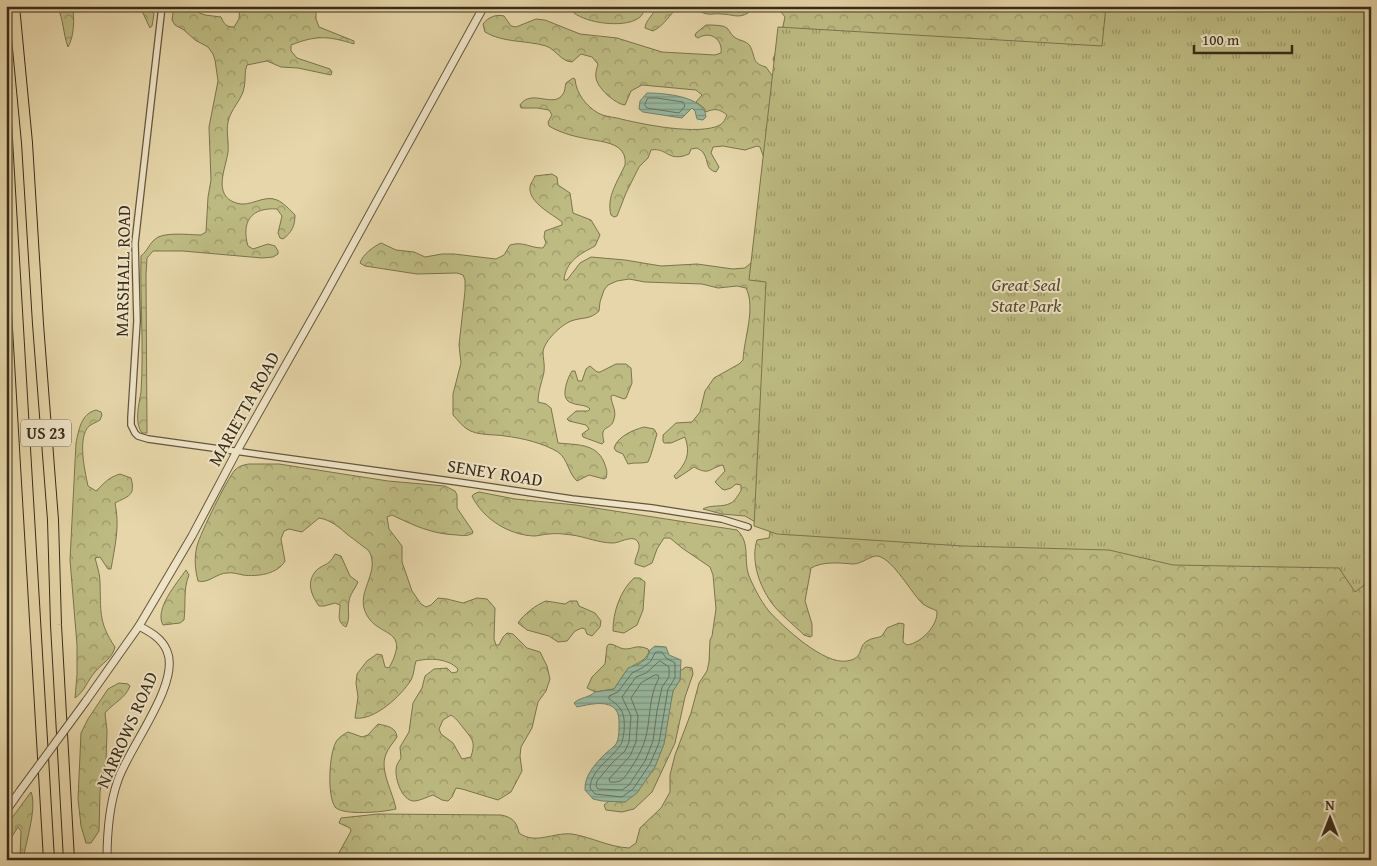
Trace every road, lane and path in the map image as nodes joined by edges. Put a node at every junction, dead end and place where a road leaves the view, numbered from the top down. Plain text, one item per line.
1 (14, 6) edge
2 (162, 6) edge
3 (484, 6) edge
4 (6, 122) edge
5 (237, 451) junction
6 (748, 527) dead end
7 (139, 626) junction
8 (6, 810) edge
9 (49, 860) edge
10 (69, 860) edge
11 (107, 860) edge

1 - 10 highway, US 23
2 - 5 street, MARSHALL ROAD
3 - 5 street, MARIETTA ROAD
4 - 9 highway, US 23
5 - 6 street, SENEY ROAD
5 - 7 street, MARIETTA ROAD
7 - 8 street, MARIETTA ROAD, bridge
7 - 11 street, NARROWS ROAD

